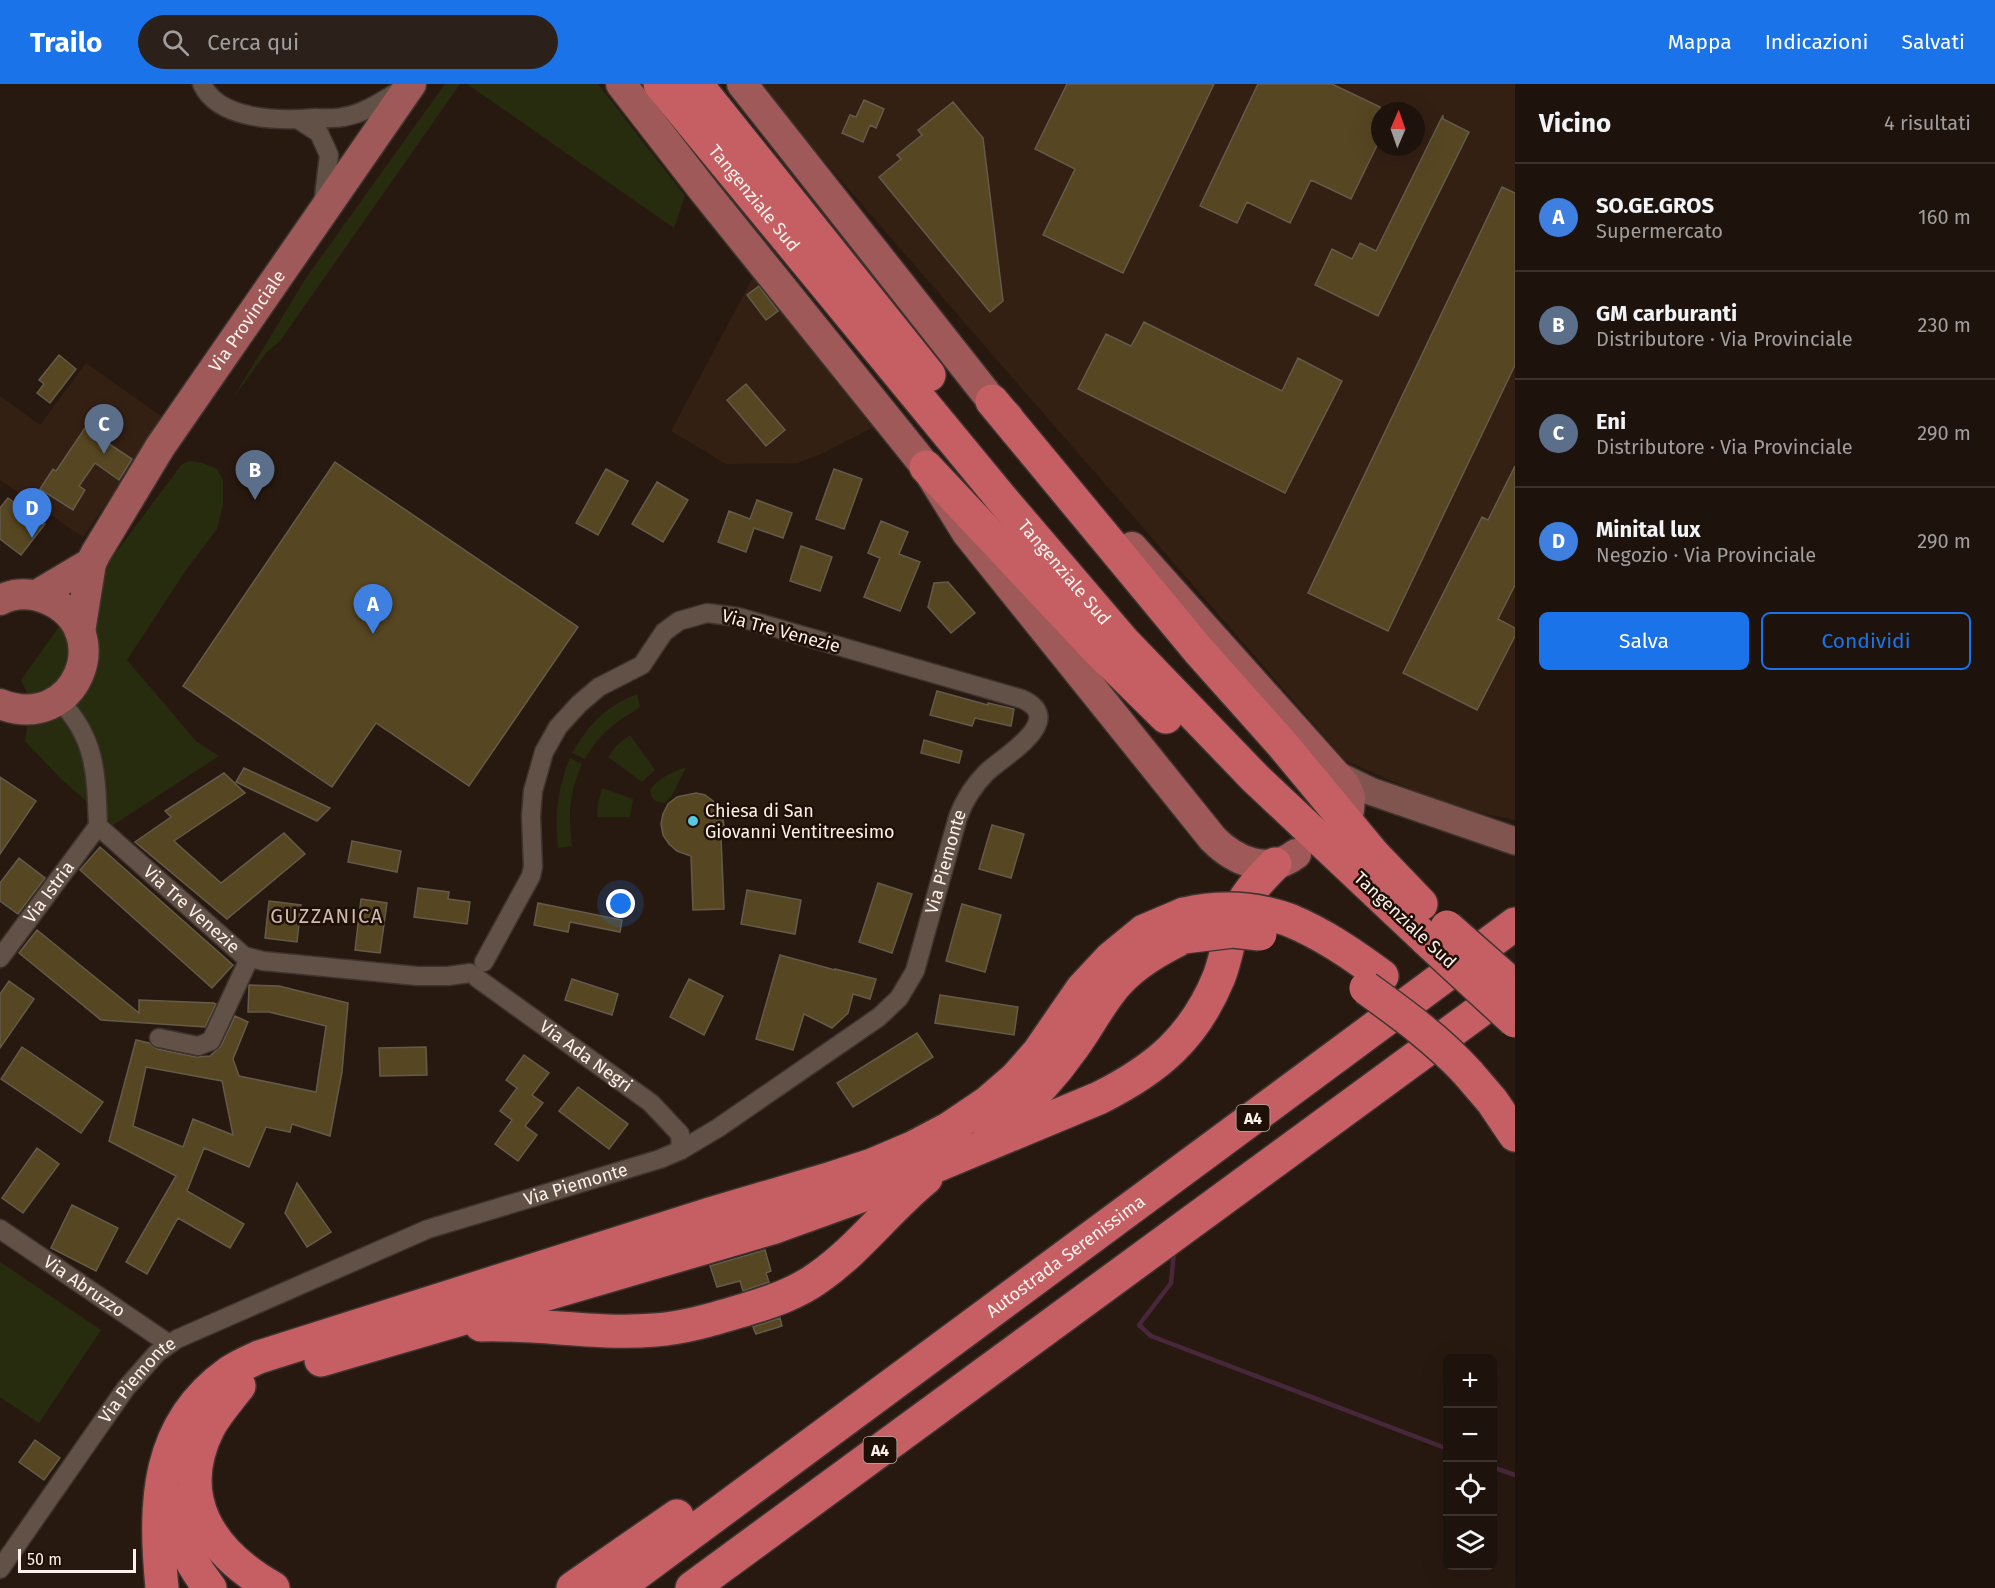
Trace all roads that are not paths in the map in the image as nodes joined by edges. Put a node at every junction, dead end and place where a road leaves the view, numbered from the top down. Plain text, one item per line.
1 (202, 84) edge
2 (411, 84) edge
3 (621, 84) edge
4 (660, 84) edge
5 (696, 84) edge
6 (742, 84) edge
7 (299, 120) junction
8 (322, 213) junction
9 (992, 401) junction
10 (926, 467) junction
11 (91, 563) junction
12 (37, 594) junction
13 (0, 600) edge
14 (80, 632) junction
15 (59, 700) junction
16 (5, 711) edge
17 (1037, 712) joint
18 (1335, 774) junction
19 (1255, 778) junction
20 (1389, 797) junction
21 (1349, 810) joint
22 (98, 826) junction
23 (1515, 841) edge
24 (1285, 859) joint
25 (1421, 904) junction
26 (1515, 924) edge
27 (1184, 925) junction
28 (1437, 934) junction
29 (0, 958) edge
30 (249, 959) junction
31 (479, 971) junction
32 (1515, 986) edge
33 (1515, 1021) edge
34 (159, 1038) dead end
35 (1475, 1067) junction
36 (1515, 1104) edge
37 (1515, 1135) edge
38 (681, 1150) junction
39 (955, 1158) junction
40 (0, 1229) edge
41 (990, 1312) junction
42 (1068, 1312) junction
43 (425, 1330) junction
44 (169, 1344) junction
45 (239, 1386) junction
46 (188, 1413) junction
47 (183, 1445) junction
48 (3, 1563) edge
49 (162, 1588) edge
50 (210, 1588) edge
51 (273, 1588) edge
52 (573, 1588) edge
53 (617, 1588) edge
54 (692, 1588) edge
55 (731, 1588) edge

1 - 7 street
2 - 7 street
2 - 8 main road, Via Provinciale
3 - 10 main road
4 - 19 highway, Tangenziale Sud
5 - 25 highway, Tangenziale Sud
6 - 9 main road
7 - 8 street
8 - 11 main road, Via Provinciale
9 - 18 main road
9 - 25 highway
10 - 19 highway
10 - 24 main road
11 - 12 main road, Via Provinciale
11 - 14 main road, Via Provinciale
12 - 13 main road, Via Provinciale
12 - 14 main road
14 - 15 main road, Via Provinciale
15 - 16 main road
15 - 22 street
17 - 31 street, Via Tre Venezie
17 - 38 street, Via Piemonte
18 - 20 street
18 - 21 main road
19 - 28 highway, Tangenziale Sud
20 - 21 street
20 - 23 street
22 - 29 street, Via Istria
22 - 30 street, Via Tre Venezie
24 - 39 highway
25 - 28 highway, Tangenziale Sud
26 - 41 highway, Autostrada Serenissima / A4
27 - 35 highway, bridge
27 - 39 highway
27 - 46 highway
28 - 32 highway, Tangenziale Sud, bridge
28 - 33 highway, Tangenziale Sud, bridge
30 - 31 street, Via Tre Venezie
30 - 34 street
31 - 38 street, Via Ada Negri
32 - 42 highway, A4
35 - 36 highway
35 - 37 highway
38 - 44 street, Via Piemonte
39 - 43 highway
39 - 43 highway
40 - 44 street, Via Abruzzo
41 - 52 highway
41 - 53 highway, Autostrada Serenissima / A4
42 - 54 highway, A4
42 - 55 highway
43 - 45 highway
44 - 48 street, Via Piemonte
45 - 47 highway
45 - 51 highway
46 - 47 highway
46 - 49 highway
47 - 50 highway

